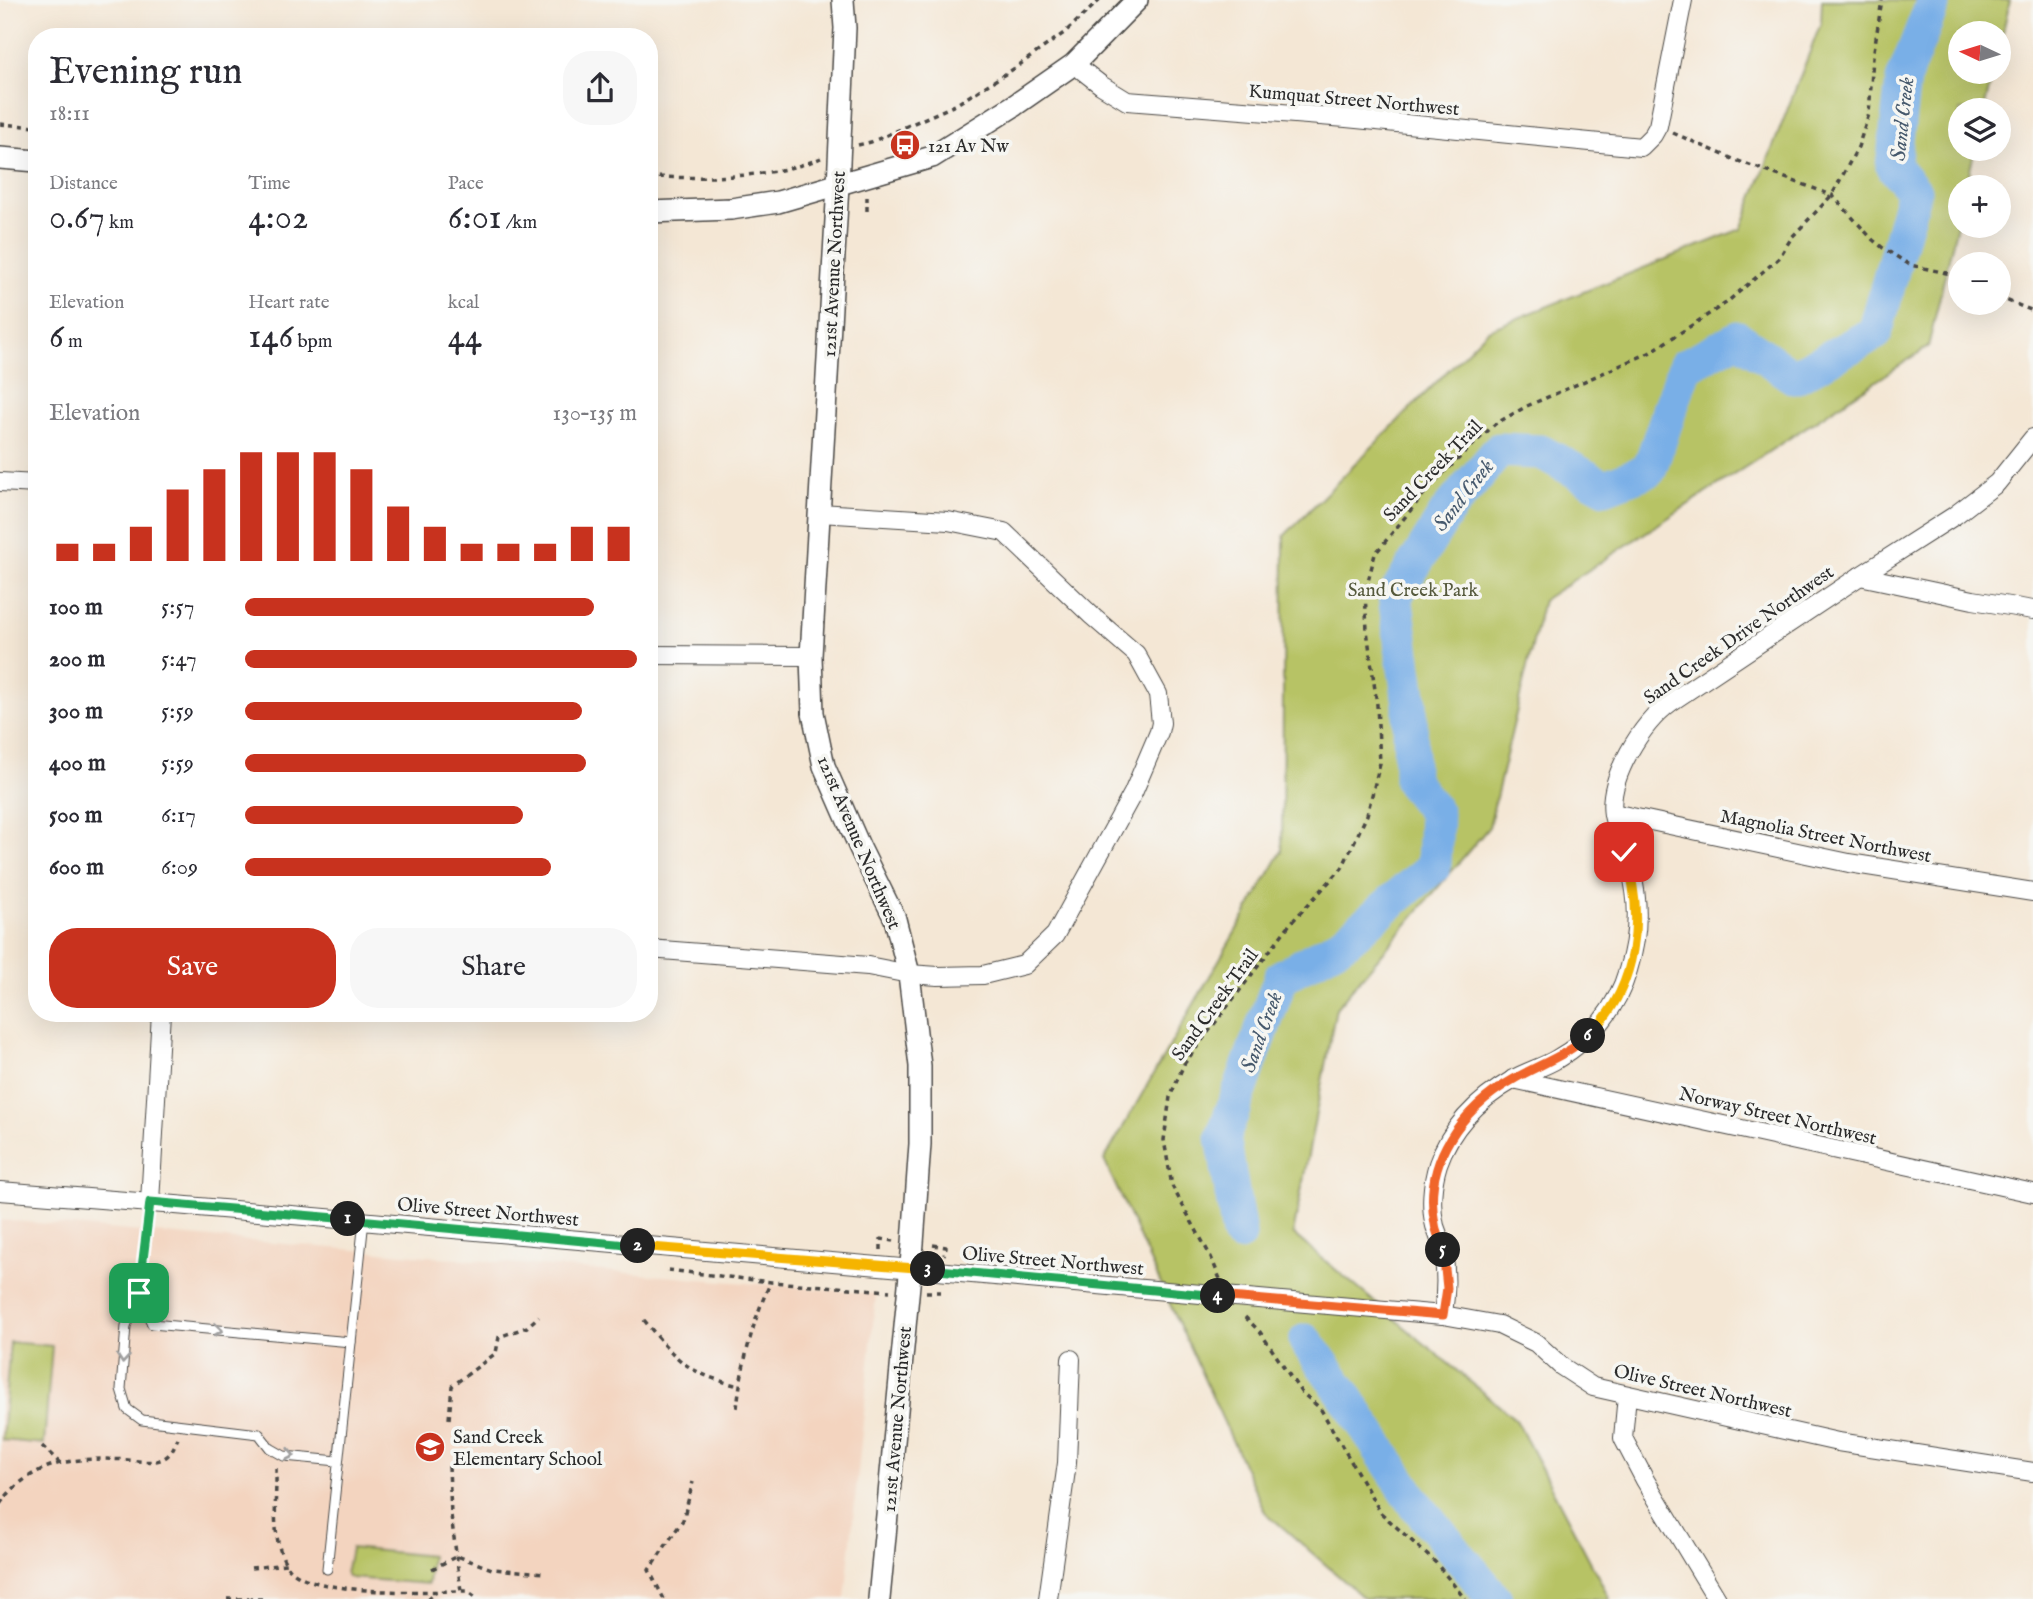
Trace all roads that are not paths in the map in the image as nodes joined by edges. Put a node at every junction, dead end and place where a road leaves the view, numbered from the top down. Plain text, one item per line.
1 (843, 0) edge
2 (1137, 0) edge
3 (1682, 0) edge
4 (1074, 64) junction
5 (0, 158) edge
6 (28, 160) edge
7 (838, 185) junction
8 (658, 212) edge
9 (2033, 438) edge
10 (0, 482) edge
11 (28, 484) edge
12 (820, 513) junction
13 (1860, 576) junction
14 (2033, 610) edge
15 (658, 655) edge
16 (811, 656) junction
17 (1613, 813) junction
18 (2033, 892) edge
19 (658, 951) edge
20 (909, 974) junction
21 (160, 1022) edge
22 (1513, 1079) junction
23 (0, 1191) edge
24 (2033, 1193) edge
25 (150, 1202) junction
26 (364, 1220) junction
27 (911, 1267) junction
28 (139, 1293) junction
29 (1443, 1315) junction
30 (351, 1342) junction
31 (1071, 1359) dead end
32 (1627, 1395) junction
33 (338, 1461) junction
34 (2033, 1472) edge
35 (327, 1569) dead end
36 (879, 1599) edge
37 (1048, 1599) edge
38 (1717, 1599) edge

1 - 7 street, 121st Avenue Northwest
2 - 4 street
3 - 4 street, Kumquat Street Northwest
4 - 7 street
5 - 6 street
7 - 8 street
7 - 12 street, 121st Avenue Northwest
9 - 13 street, Sand Creek Drive Northwest
10 - 11 street
12 - 16 street, 121st Avenue Northwest
12 - 20 street
13 - 14 street
13 - 17 street, Sand Creek Drive Northwest
15 - 16 street
16 - 20 street, 121st Avenue Northwest
17 - 18 street, Magnolia Street Northwest
17 - 22 street, Sand Creek Drive Northwest
19 - 20 street
20 - 27 street, 121st Avenue Northwest
21 - 25 street
22 - 24 street, Norway Street Northwest
22 - 29 street, Sand Creek Drive Northwest
23 - 25 street, Olive Street Northwest
25 - 26 street, Olive Street Northwest
25 - 28 lane
26 - 27 street, Olive Street Northwest
26 - 30 lane
27 - 29 street, Olive Street Northwest
27 - 36 street, 121st Avenue Northwest
28 -> 30 lane
28 -> 33 lane
29 - 32 street, Olive Street Northwest
30 - 33 lane
31 - 37 street
32 - 34 street, Olive Street Northwest
32 - 38 street
33 - 35 lane

